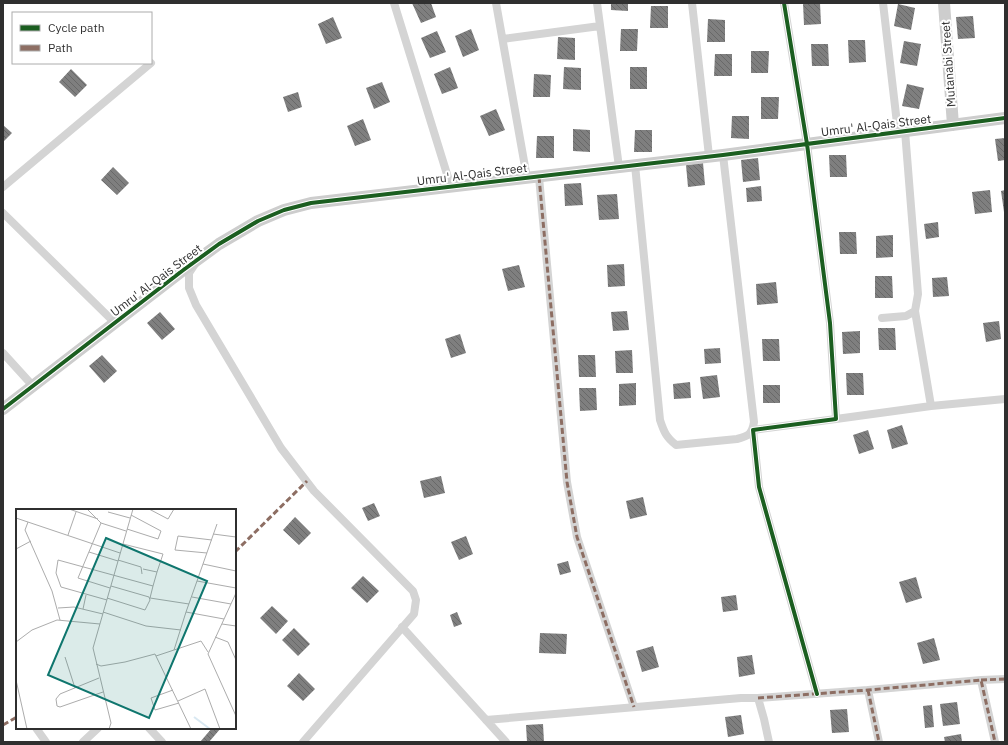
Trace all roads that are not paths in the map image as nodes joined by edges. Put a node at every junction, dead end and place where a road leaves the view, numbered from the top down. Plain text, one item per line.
1 (394, 3) edge
2 (496, 3) edge
3 (597, 3) edge
4 (692, 3) edge
5 (784, 3) edge
6 (883, 3) edge
7 (944, 3) edge
8 (600, 26) junction
9 (503, 39) junction
10 (149, 64) edge
11 (1005, 118) edge
12 (953, 125) junction
13 (901, 132) junction
14 (807, 144) junction
15 (723, 155) junction
16 (709, 156) junction
17 (635, 165) junction
18 (619, 167) junction
19 (533, 177) junction
20 (3, 187) edge
21 (452, 187) junction
22 (3, 212) edge
23 (198, 260) junction
24 (915, 311) junction
25 (882, 318) dead end
26 (115, 323) junction
27 (3, 354) edge
28 (33, 386) junction
29 (1005, 399) edge
30 (931, 406) junction
31 (3, 409) edge
32 (836, 419) junction
33 (753, 430) junction
34 (402, 627) junction
35 (1005, 679) edge
36 (981, 680) junction
37 (868, 690) junction
38 (817, 694) junction
39 (758, 698) junction
40 (634, 707) junction
41 (486, 720) junction
42 (37, 729) edge
43 (97, 729) edge
44 (150, 729) edge
45 (46, 742) edge
46 (83, 742) edge
47 (162, 742) edge
48 (304, 742) edge
49 (506, 742) edge
50 (769, 742) edge
51 (879, 742) edge
52 (995, 742) edge

1 - 21 street
2 - 9 street
3 - 8 street
4 - 16 street
5 - 14 street
6 - 13 street
7 - 12 street, Mutanabi Street
8 - 9 street
8 - 18 street
9 - 19 street
10 - 20 street
11 - 12 street, Umru' Al-Qais Street
12 - 13 street, Umru' Al-Qais Street
13 - 14 street, Umru' Al-Qais Street
13 - 24 street
14 - 15 street, Umru' Al-Qais Street
14 - 32 street
15 - 16 street, Umru' Al-Qais Street
15 - 33 street
16 - 17 street, Umru' Al-Qais Street
17 - 18 street, Umru' Al-Qais Street
17 - 33 street
18 - 19 street, Umru' Al-Qais Street
19 - 21 street, Umru' Al-Qais Street
19 - 40 street
21 - 23 street, Umru' Al-Qais Street
22 - 26 street
23 - 26 street, Umru' Al-Qais Street
23 - 34 street
24 - 25 street
24 - 30 street
26 - 28 street, Umru' Al-Qais Street
27 - 28 street
28 - 31 street, Umru' Al-Qais Street
29 - 30 street
30 - 32 street
32 - 33 street
33 - 38 street
34 - 41 street
34 - 48 street
35 - 36 street
36 - 37 street
36 - 52 street
37 - 38 street
37 - 51 street
38 - 39 street
39 - 40 street
39 - 50 street
40 - 41 street
41 - 49 street
42 - 45 street
43 - 46 street
44 - 47 street

